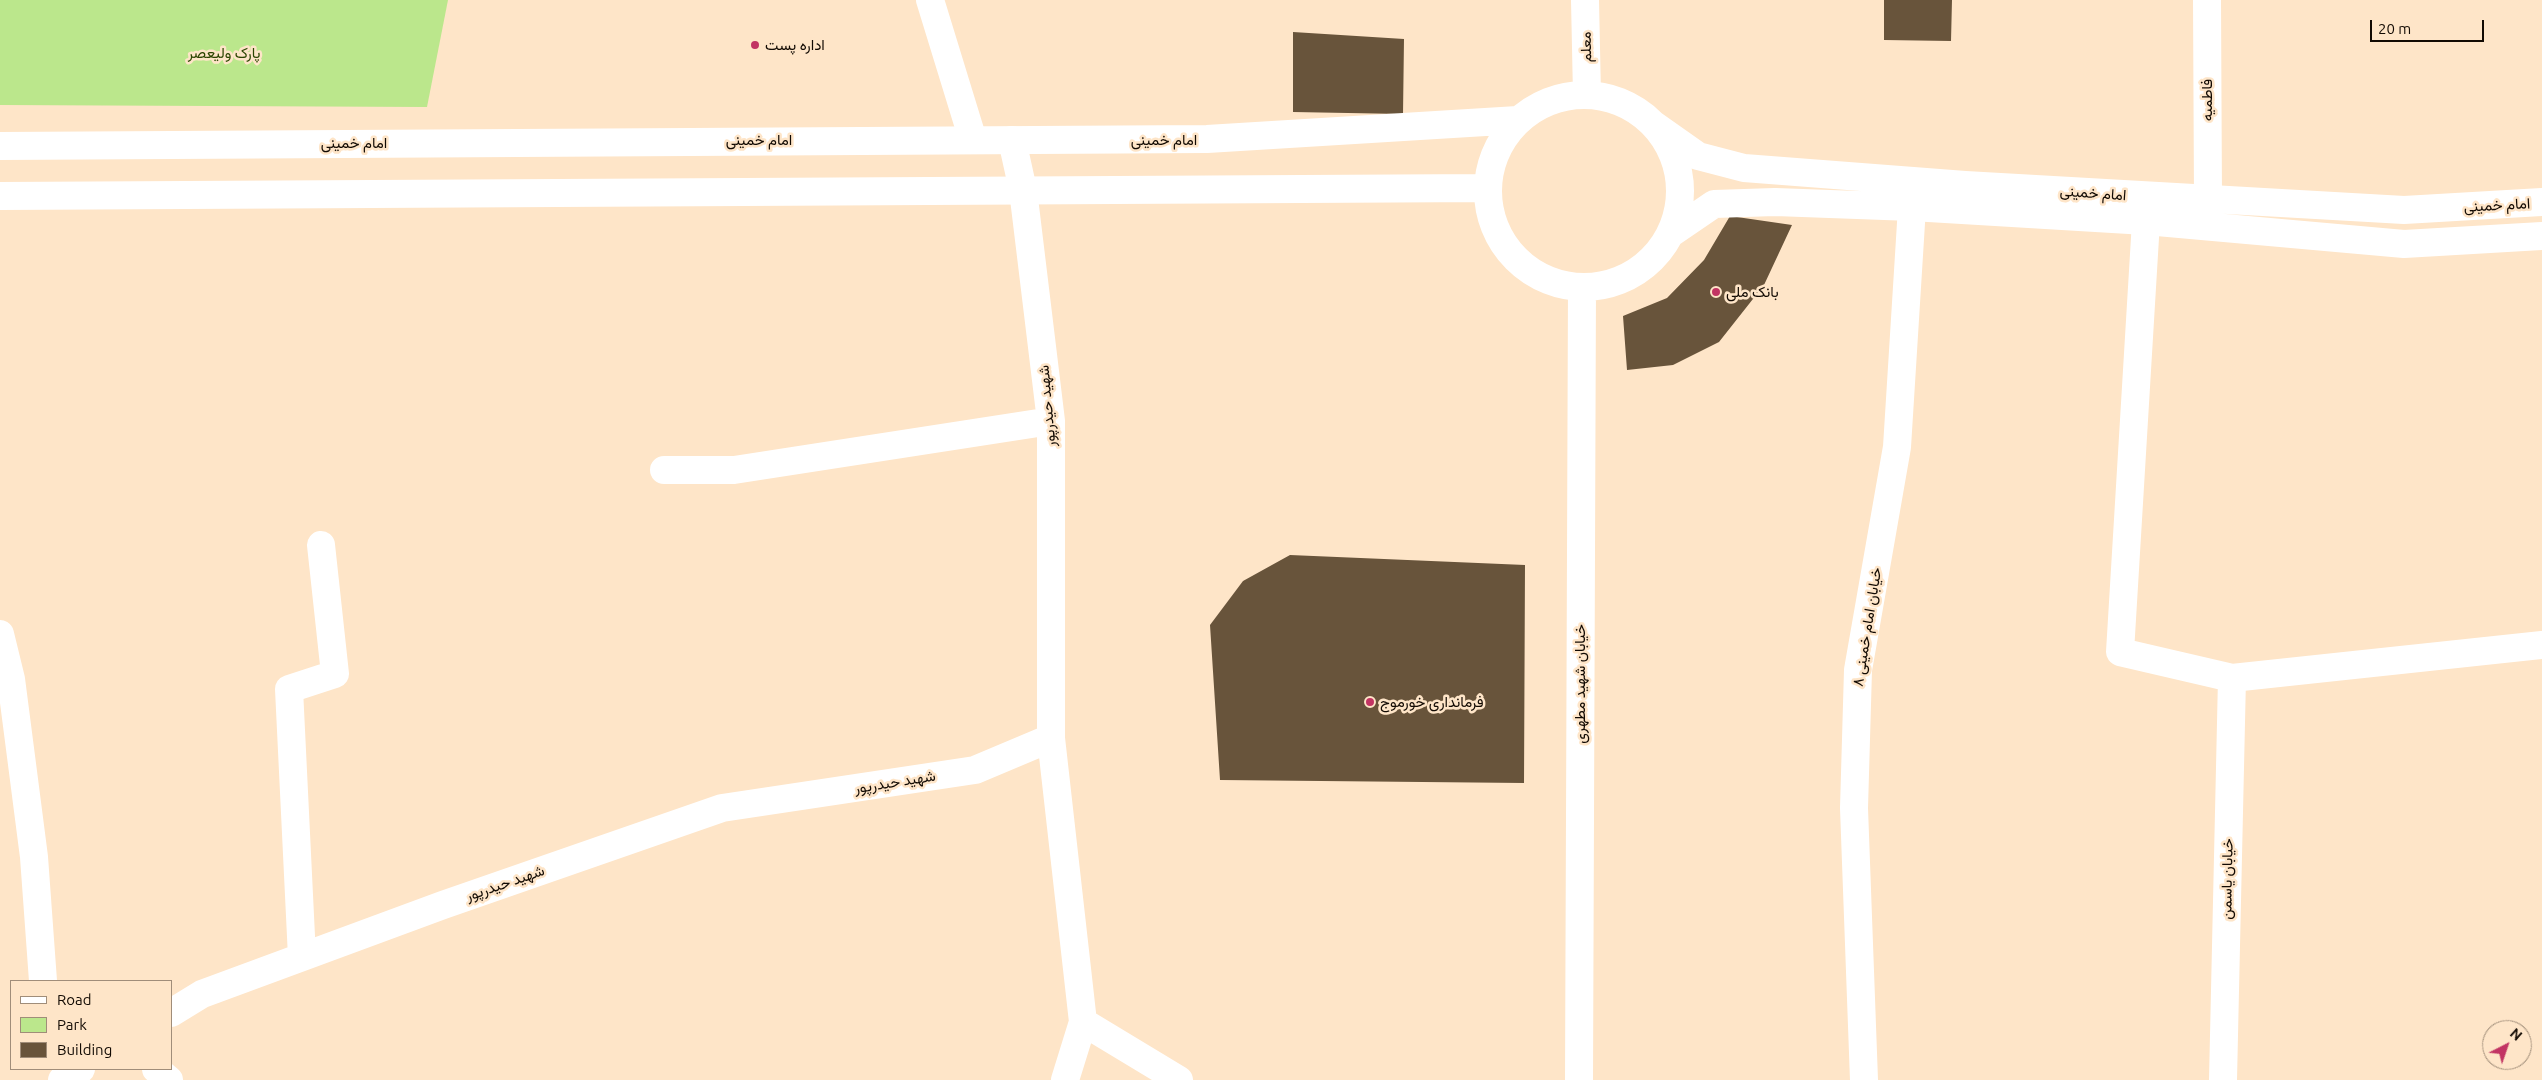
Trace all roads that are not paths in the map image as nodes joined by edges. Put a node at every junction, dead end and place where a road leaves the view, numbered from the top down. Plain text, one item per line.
1 (930, 0) edge
2 (1584, 0) edge
3 (2207, 0) edge
4 (1587, 95) junction
5 (1518, 120) junction
6 (1654, 125) junction
7 (973, 140) junction
8 (1012, 140) junction
9 (0, 146) edge
10 (1487, 188) junction
11 (1023, 190) junction
12 (0, 196) edge
13 (2208, 199) junction
14 (2542, 202) edge
15 (1912, 206) junction
16 (2146, 221) junction
17 (1673, 232) junction
18 (2542, 236) edge
19 (1582, 288) junction
20 (1051, 420) junction
21 (664, 470) dead end
22 (321, 544) dead end
23 (0, 634) edge
24 (2542, 645) edge
25 (2232, 678) junction
26 (1051, 738) junction
27 (302, 957) junction
28 (43, 980) edge
29 (172, 1012) edge
30 (1083, 1022) junction
31 (79, 1070) edge
32 (157, 1070) edge
33 (62, 1080) edge
34 (169, 1080) edge
35 (1065, 1080) edge
36 (1179, 1080) edge
37 (1579, 1080) edge
38 (1864, 1080) edge
39 (2223, 1080) edge

1 - 7 main road
2 - 4 main road, معلم
3 - 13 main road, فاطمیه
4 - 5 main road, امام خمینی
4 - 6 main road, امام خمینی
5 - 8 main road, امام خمینی
5 - 10 main road
6 - 13 main road, امام خمینی
6 - 17 main road
7 - 8 main road, امام خمینی
7 - 9 main road, امام خمینی
8 - 11 main road, شهید حیدرپور
10 - 11 main road
10 - 19 main road
11 - 12 main road
11 - 20 main road, شهید حیدرپور
13 - 14 main road, امام خمینی
15 - 16 main road, امام خمینی
15 - 17 main road, امام خمینی
15 - 38 main road, خیابان امام خمینی ۸
16 - 18 main road, امام خمینی
16 - 25 main road
17 - 19 main road
19 - 37 main road, خیابان شهید مطهری
20 - 21 main road
20 - 26 main road, شهید حیدرپور
22 - 27 main road
23 - 28 main road
24 - 25 main road
25 - 39 main road, خیابان یاسمن
26 - 27 main road, شهید حیدرپور
26 - 30 main road
27 - 29 main road, شهید حیدرپور
30 - 35 main road
30 - 36 main road
31 - 33 main road
32 - 34 main road

